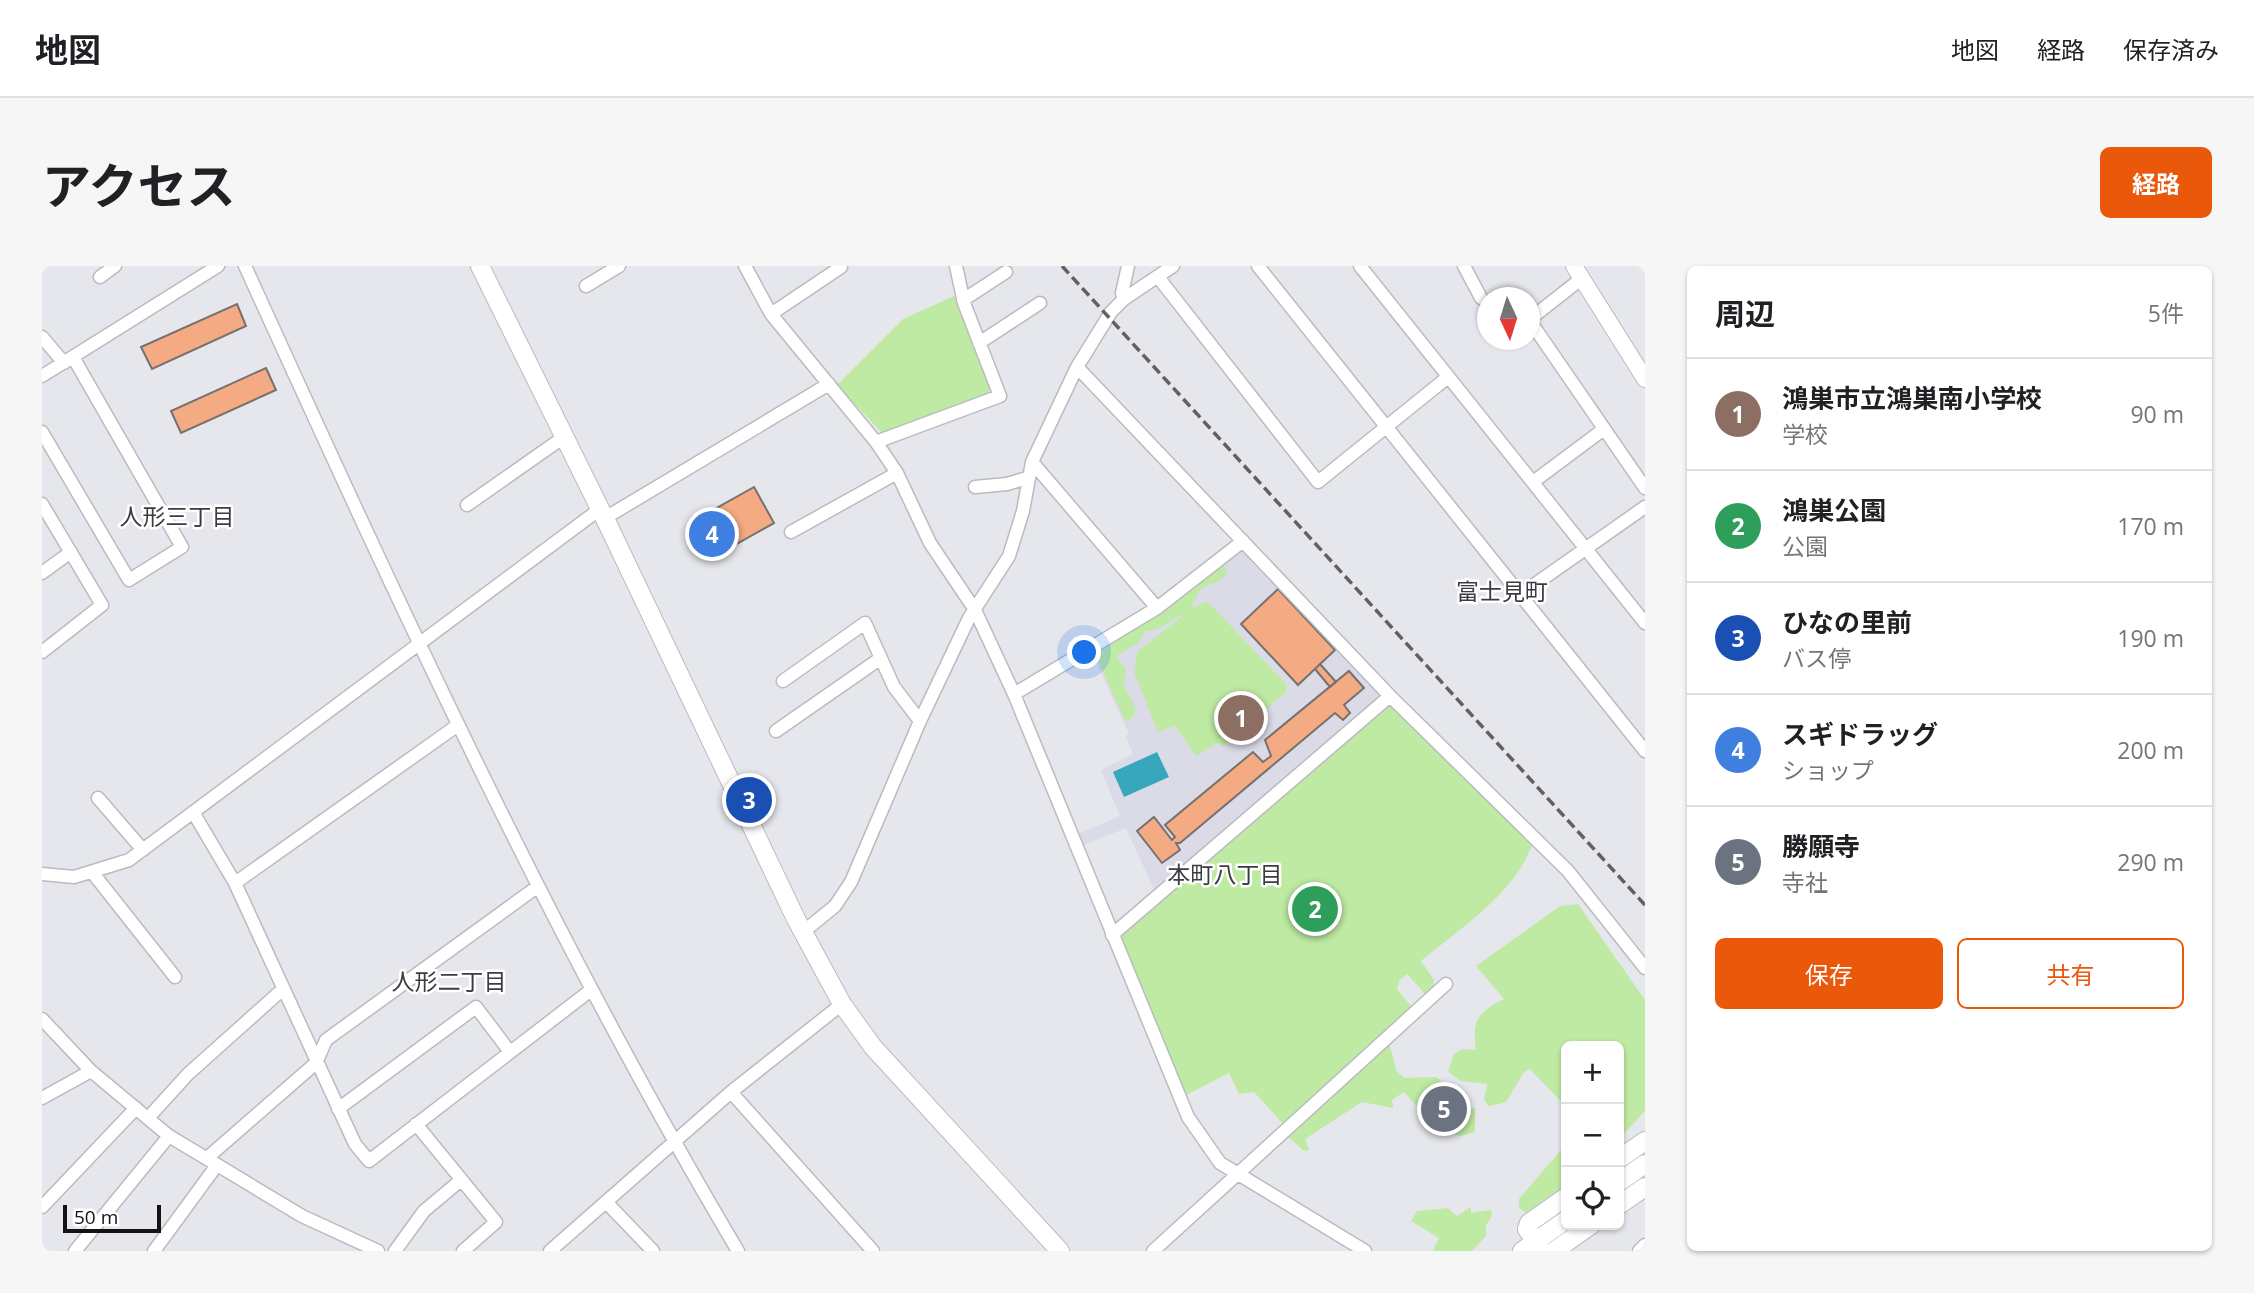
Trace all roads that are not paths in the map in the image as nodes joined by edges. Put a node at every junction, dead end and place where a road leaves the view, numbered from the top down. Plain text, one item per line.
1 (115, 266) edge
2 (218, 266) edge
3 (245, 266) edge
4 (480, 266) edge
5 (619, 266) edge
6 (746, 266) edge
7 (956, 266) edge
8 (1128, 266) edge
9 (1173, 266) edge
10 (1258, 266) edge
11 (1360, 266) edge
12 (1464, 266) edge
13 (841, 267) edge
14 (1006, 272) dead end
15 (1577, 272) edge
16 (100, 277) dead end
17 (1158, 277) junction
18 (586, 286) dead end
19 (1477, 290) edge
20 (1124, 299) junction
21 (964, 300) junction
22 (1040, 303) dead end
23 (1540, 310) edge
24 (771, 314) junction
25 (1540, 335) edge
26 (42, 337) edge
27 (979, 343) junction
28 (69, 360) junction
29 (1077, 367) junction
30 (42, 376) edge
31 (1448, 377) junction
32 (1645, 379) edge
33 (829, 384) junction
34 (1385, 428) junction
35 (1604, 429) junction
36 (42, 432) edge
37 (564, 437) junction
38 (876, 442) junction
39 (1031, 463) junction
40 (897, 473) junction
41 (1027, 478) junction
42 (1533, 482) junction
43 (975, 487) dead end
44 (1645, 488) edge
45 (42, 504) edge
46 (467, 505) dead end
47 (1645, 508) edge
48 (602, 514) junction
49 (54, 525) junction
50 (791, 532) dead end
51 (42, 533) edge
52 (1243, 541) junction
53 (1585, 547) junction
54 (71, 552) junction
55 (42, 573) edge
56 (1521, 594) junction
57 (1157, 608) junction
58 (975, 610) junction
59 (1645, 623) edge
60 (418, 645) junction
61 (42, 652) edge
62 (881, 658) junction
63 (783, 681) dead end
64 (1014, 694) junction
65 (1390, 696) junction
66 (920, 720) junction
67 (458, 725) junction
68 (776, 731) dead end
69 (1645, 751) edge
70 (98, 798) dead end
71 (193, 812) junction
72 (143, 850) junction
73 (92, 872) junction
74 (42, 874) edge
75 (235, 883) junction
76 (537, 887) junction
77 (803, 932) junction
78 (1112, 935) junction
79 (1645, 968) edge
80 (175, 977) dead end
81 (1446, 984) dead end
82 (283, 989) junction
83 (591, 990) junction
84 (842, 1004) junction
85 (42, 1019) edge
86 (510, 1052) junction
87 (316, 1063) junction
88 (90, 1071) junction
89 (731, 1092) junction
90 (42, 1098) edge
91 (136, 1108) junction
92 (338, 1109) junction
93 (148, 1118) junction
94 (416, 1124) junction
95 (169, 1136) junction
96 (1645, 1141) edge
97 (674, 1143) junction
98 (1624, 1156) edge
99 (212, 1162) junction
100 (1645, 1164) edge
101 (1235, 1174) junction
102 (1624, 1179) edge
103 (461, 1180) junction
104 (1645, 1187) edge
105 (1561, 1201) edge
106 (1624, 1202) edge
107 (607, 1203) junction
108 (42, 1207) edge
109 (1561, 1224) edge
110 (1584, 1230) edge
111 (1645, 1245) edge
112 (1533, 1248) edge
113 (75, 1251) edge
114 (154, 1251) edge
115 (378, 1251) edge
116 (395, 1251) edge
117 (463, 1251) edge
118 (550, 1251) edge
119 (653, 1251) edge
120 (738, 1251) edge
121 (873, 1251) edge
122 (1060, 1251) edge
123 (1153, 1251) edge
124 (1365, 1251) edge
125 (1554, 1251) edge
126 (1639, 1251) edge

1 - 16 street
2 - 28 street
3 - 60 street
4 - 37 main road
5 - 18 street
6 - 24 street
7 - 21 street
8 - 20 street
9 - 17 street
10 - 34 street
11 - 31 street
12 - 19 street
13 - 24 street
14 - 21 street
15 - 23 street
15 - 32 street
17 - 20 street
17 - 34 street
20 - 29 street
21 - 27 street
22 - 27 street
24 - 33 street
25 - 35 street
26 - 28 street
27 - 38 street
28 - 30 street
28 - 36 street
29 - 39 street
29 - 52 street
31 - 34 street
31 - 42 street
33 - 38 street
33 - 48 street
34 - 56 street
35 - 42 street
35 - 44 street
37 - 46 street
37 - 48 main road
38 - 40 street
39 - 41 street
39 - 57 street
40 - 50 street
40 - 58 street
41 - 43 street
41 - 58 street
42 - 53 street
45 - 49 street
47 - 53 street
48 - 60 street
48 - 77 main road
49 - 51 street
49 - 54 street
52 - 57 street
52 - 65 street
53 - 56 street
53 - 59 street
54 - 55 street
54 - 61 street
56 - 69 street
57 - 64 street
58 - 64 street
58 - 66 street
60 - 67 street
60 - 71 street
62 - 63 street
62 - 66 street
62 - 68 street
64 - 78 street
65 - 78 street
65 - 79 street
66 - 77 street
67 - 75 street
67 - 76 street
70 - 72 street
71 - 72 street
71 - 75 street
72 - 73 street
73 - 74 street
73 - 80 street
75 - 82 street
76 - 83 street
76 - 87 street
77 - 84 main road
78 - 101 street
81 - 101 street
82 - 87 street
82 - 93 street
83 - 86 street
83 - 97 street
84 - 89 street
84 - 122 main road
85 - 88 street
86 - 92 street
86 - 94 street
87 - 92 street
87 - 99 street
88 - 90 street
88 - 91 street
89 - 97 street
89 - 121 street
91 - 93 street
91 - 108 street
92 - 94 street
93 - 95 street
94 - 103 street
95 - 99 street
95 - 113 street
96 - 98 main road
97 - 107 street
97 - 120 street
99 - 114 street
99 - 115 street
100 - 102 main road
101 - 123 street
101 - 124 street
103 - 116 street
103 - 117 street
104 - 106 main road
105 - 112 main road
107 - 118 street
107 - 119 street
109 - 112 main road
110 - 125 main road
111 - 126 street

